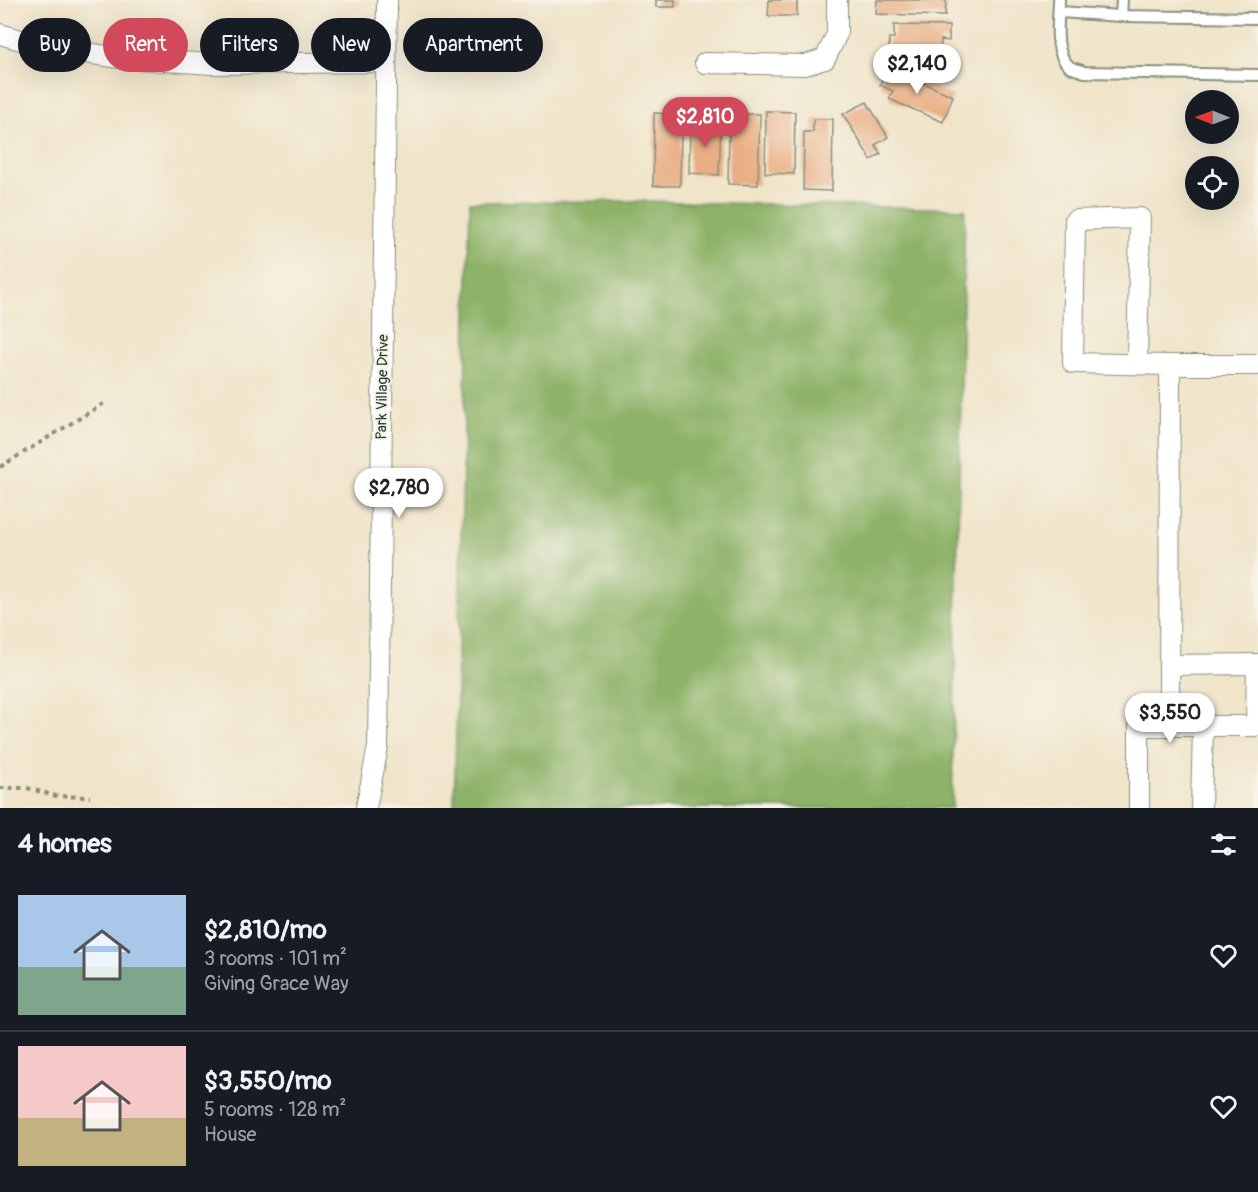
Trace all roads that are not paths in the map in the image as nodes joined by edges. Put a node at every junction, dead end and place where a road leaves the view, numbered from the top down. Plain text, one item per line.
1 (387, 0) edge
2 (837, 0) edge
3 (1059, 0) edge
4 (1122, 0) edge
5 (1059, 12) junction
6 (1121, 16) junction
7 (387, 18) edge
8 (1258, 18) edge
9 (0, 34) edge
10 (311, 63) edge
11 (705, 63) dead end
12 (386, 72) edge
13 (1258, 75) edge
14 (1137, 364) junction
15 (1170, 364) junction
16 (1258, 365) edge
17 (1257, 664) edge
18 (1169, 665) junction
19 (1169, 726) junction
20 (1203, 726) junction
21 (1257, 726) edge
22 (366, 808) edge
23 (1139, 808) edge
24 (1201, 808) edge

1 - 7 street, Park Village Drive
2 - 11 street
3 - 5 lane
4 - 6 lane
5 - 6 lane
5 - 13 lane
6 - 8 lane
9 - 10 street
12 - 22 street, Park Village Drive
14 - 14 street
14 - 15 street
15 - 16 street
15 - 18 street
17 - 18 street
17 - 21 street
18 - 19 street
19 - 20 street
19 - 23 street
20 - 21 street
20 - 24 street

